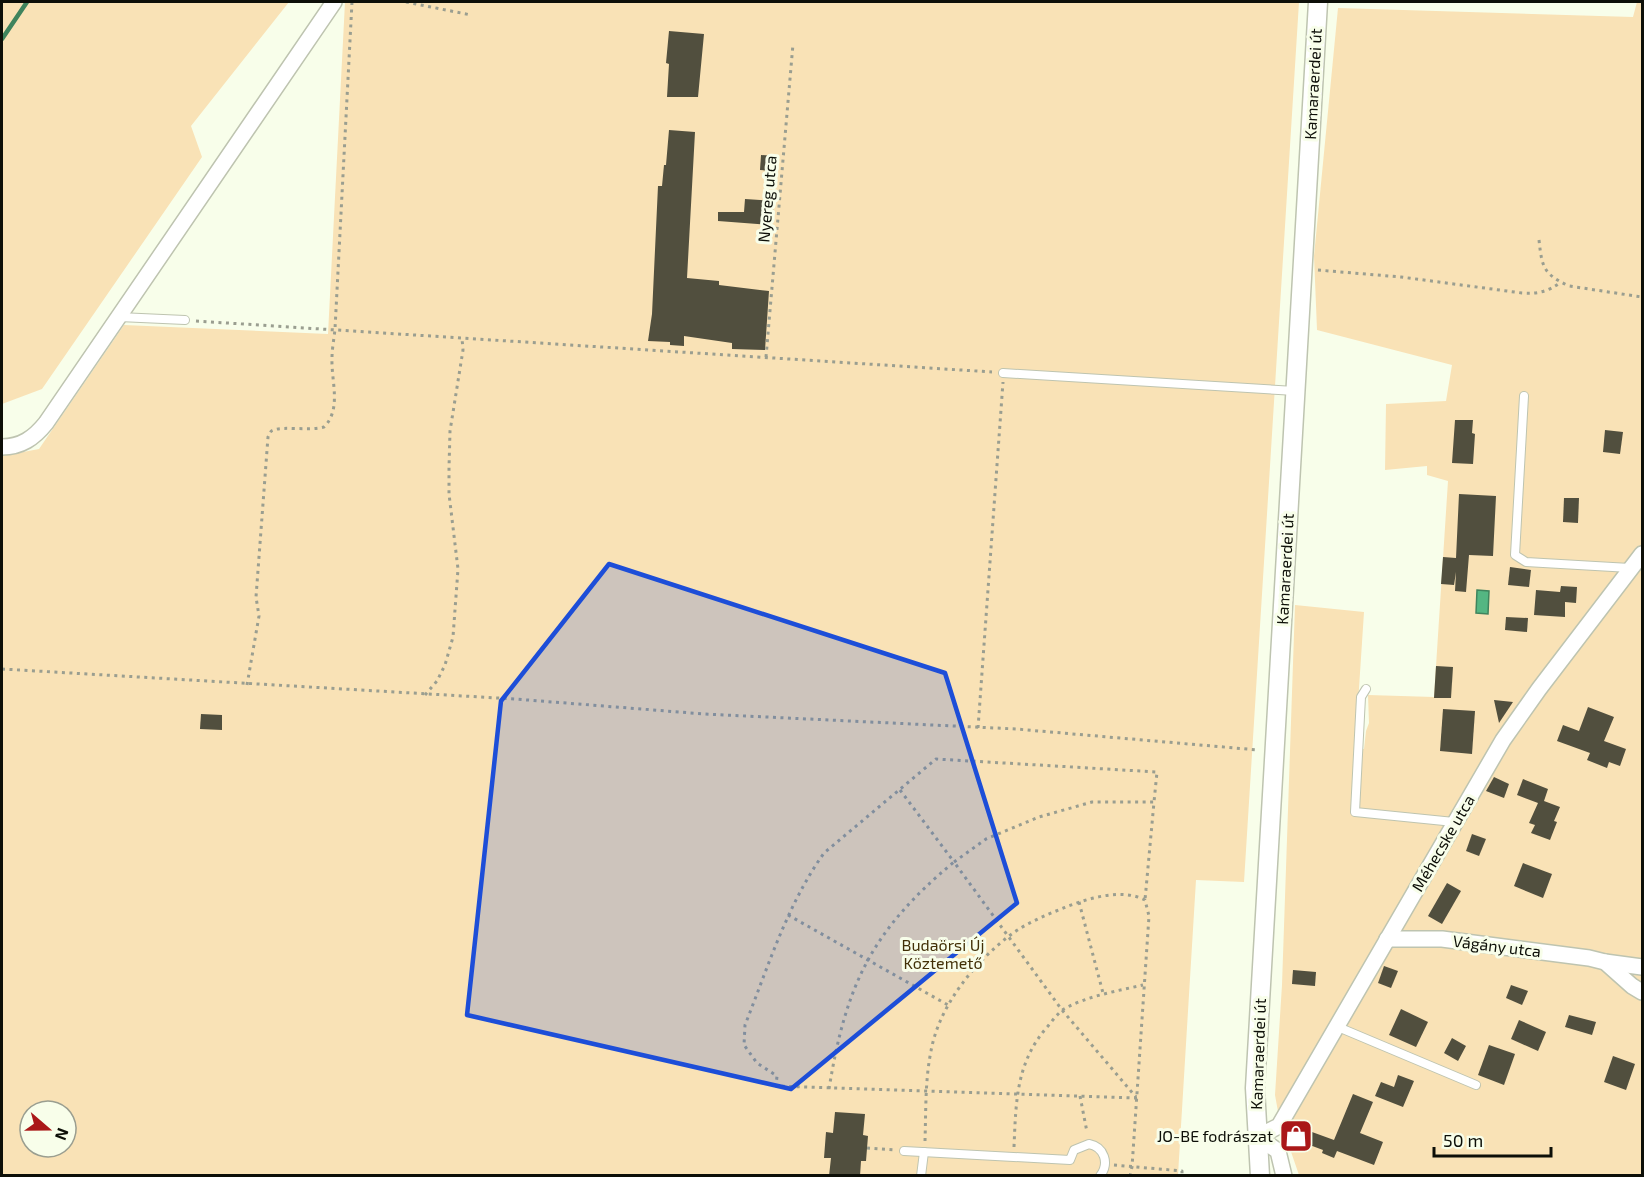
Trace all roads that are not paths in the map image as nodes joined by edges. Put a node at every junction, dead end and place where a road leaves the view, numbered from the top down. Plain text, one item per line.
1 (334, 2) edge
2 (1318, 2) edge
3 (119, 317) junction
4 (185, 320) road end
5 (1004, 373) road end
6 (1295, 391) junction
7 (1524, 396) dead end
8 (2, 447) edge
9 (1642, 554) edge
10 (1631, 568) junction
11 (1366, 689) dead end
12 (1454, 822) junction
13 (1387, 939) junction
14 (1605, 962) junction
15 (1642, 968) edge
16 (1642, 992) edge
17 (1338, 1027) junction
18 (1476, 1085) dead end
19 (1257, 1137) junction
20 (904, 1151) road end
21 (924, 1152) junction
22 (921, 1176) edge
23 (1100, 1176) edge
24 (1260, 1176) edge
25 (1284, 1176) edge

1 - 3 street
2 - 6 street, Kamaraerdei út
3 - 4 lane
3 - 8 street
5 - 6 lane
6 - 19 street, Kamaraerdei út
7 - 10 lane
9 - 10 street, Méhecske utca
10 - 12 street, Méhecske utca
11 - 12 lane
12 - 13 street, Méhecske utca
13 - 14 street, Vágány utca
13 - 17 street, Méhecske utca
14 - 15 street, Vágány utca
14 - 16 street
17 - 18 lane
17 - 19 street, Méhecske utca
19 - 24 street, Kamaraerdei út
19 - 25 street
20 - 21 lane
21 - 22 lane
21 - 23 lane

